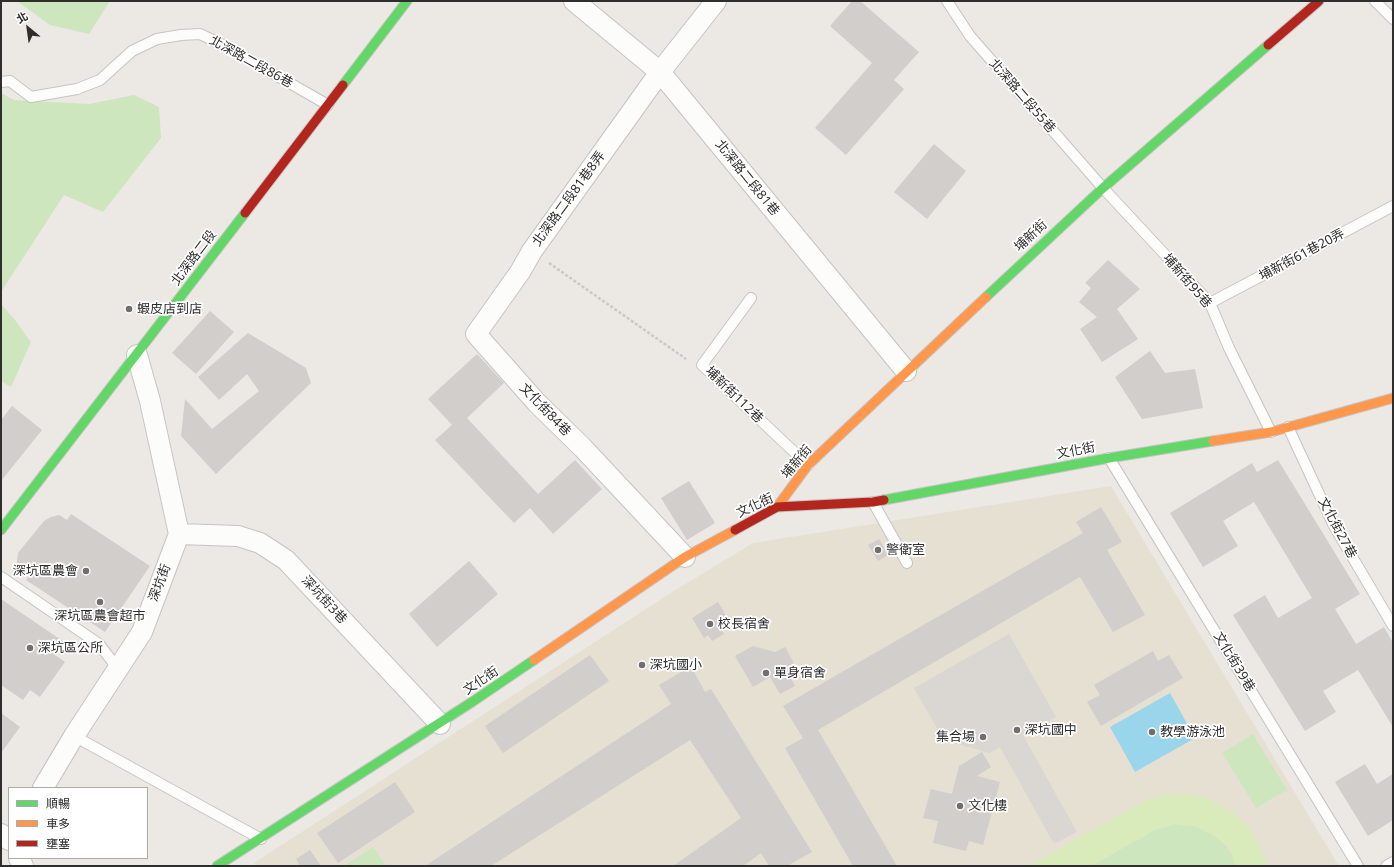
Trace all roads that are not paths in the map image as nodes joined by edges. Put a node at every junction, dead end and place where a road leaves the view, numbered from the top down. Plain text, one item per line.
1 (407, 1) edge
2 (574, 1) edge
3 (716, 1) edge
4 (947, 1) edge
5 (1319, 1) edge
6 (1375, 1) edge
7 (1393, 19) edge
8 (660, 72) junction
9 (1, 82) edge
10 (328, 105) junction
11 (1103, 188) junction
12 (1393, 206) edge
13 (532, 251) joint
14 (751, 298) dead end
15 (1210, 303) junction
16 (137, 355) junction
17 (906, 371) junction
18 (1393, 398) edge
19 (1288, 426) junction
20 (1270, 432) junction
21 (1109, 458) junction
22 (808, 465) junction
23 (873, 502) junction
24 (777, 508) junction
25 (1, 530) edge
26 (179, 534) junction
27 (686, 557) junction
28 (907, 563) dead end
29 (1, 577) edge
30 (1393, 626) edge
31 (118, 669) junction
32 (440, 724) junction
33 (74, 736) junction
34 (44, 787) edge
35 (261, 839) junction
36 (1393, 862) edge
37 (217, 866) edge
38 (1358, 866) edge
39 (1386, 866) edge

1 - 10 street, 北深路二段
2 - 8 street, 北深路二段81巷
3 - 8 street, 北深路二段81巷8弄
4 - 11 lane, 北深路二段55巷
5 - 11 street, 埔新街
6 - 7 lane
8 - 13 street, 北深路二段81巷8弄
8 - 17 street, 北深路二段81巷
9 - 10 lane, 北深路二段86巷
10 - 16 street, 北深路二段
11 - 15 lane, 埔新街95巷
11 - 17 street, 埔新街
12 - 15 lane, 埔新街61巷20弄
13 - 27 street, 文化街84巷
14 - 22 lane, 埔新街112巷
15 - 20 lane, 埔新街95巷
16 - 25 street, 北深路二段
16 - 26 street
17 - 22 street, 埔新街
18 - 19 street, 文化街
19 - 20 street, 文化街
19 - 30 lane, 文化街27巷
20 - 21 street, 文化街
21 - 23 street, 文化街
21 - 38 lane, 文化街39巷
22 - 24 street, 埔新街
23 - 24 street, 文化街
23 - 28 lane
24 - 27 street, 文化街
26 - 31 street, 深坑街
26 - 32 street, 深坑街3巷
27 - 32 street, 文化街
29 - 31 lane
31 - 33 street, 深坑街
32 - 35 street, 文化街
33 - 34 street, 深坑街
33 - 35 lane
35 - 37 street, 文化街
36 - 39 lane

